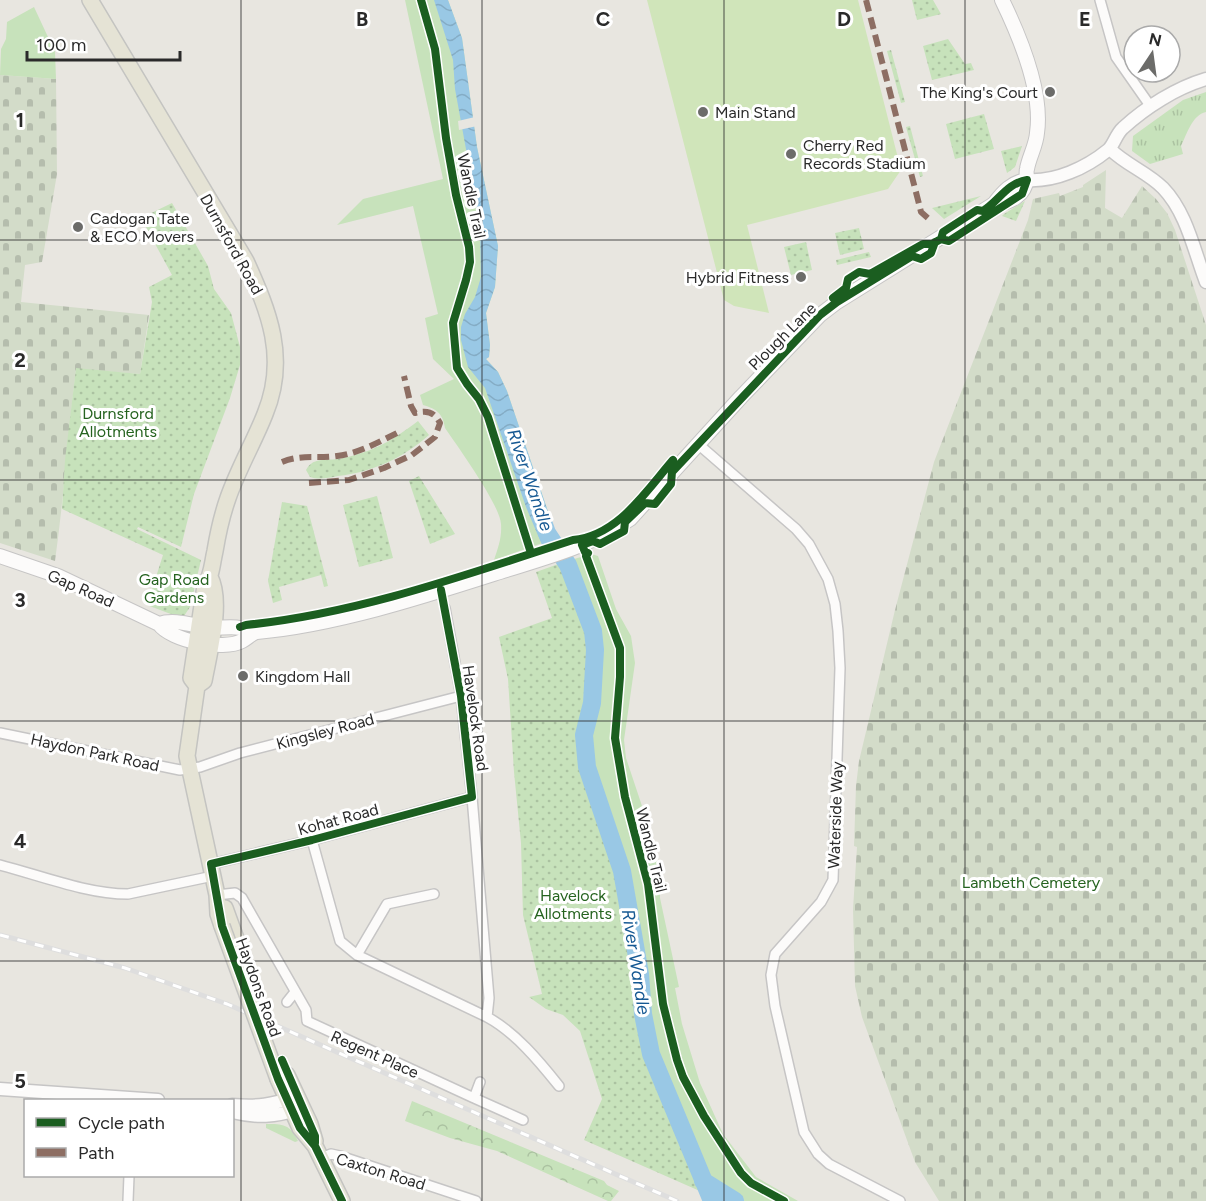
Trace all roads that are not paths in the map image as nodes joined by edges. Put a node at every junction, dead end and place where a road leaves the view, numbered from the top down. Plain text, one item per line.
1 (90, 0) edge
2 (1002, 0) edge
3 (1100, 0) edge
4 (1206, 79) edge
5 (1151, 107) junction
6 (1110, 149) junction
7 (1027, 180) junction
8 (1206, 282) edge
9 (698, 444) junction
10 (0, 556) edge
11 (445, 608) dead end
12 (159, 624) junction
13 (206, 627) junction
14 (254, 633) junction
15 (203, 643) junction
16 (461, 696) junction
17 (0, 733) edge
18 (190, 769) junction
19 (472, 797) junction
20 (312, 840) junction
21 (0, 865) edge
22 (212, 870) junction
23 (434, 894) dead end
24 (217, 896) junction
25 (357, 955) junction
26 (295, 992) junction
27 (287, 1002) dead end
28 (487, 1017) junction
29 (480, 1082) dead end
30 (559, 1086) dead end
31 (0, 1089) edge
32 (474, 1098) junction
33 (121, 1099) edge
34 (295, 1104) junction
35 (234, 1105) edge
36 (234, 1112) edge
37 (523, 1120) dead end
38 (318, 1152) junction
39 (129, 1177) edge
40 (128, 1201) edge
41 (342, 1201) edge
42 (476, 1201) edge
43 (900, 1201) edge

1 - 13 main road, Durnsford Road
2 - 7 main road
3 - 5 street
4 - 5 street
5 - 6 street
6 - 7 street
6 - 8 street
7 - 9 main road, Plough Lane
9 - 14 main road, Plough Lane
9 - 43 street, Waterside Way
10 - 12 main road, Gap Road
11 - 16 street, Havelock Road
12 - 13 main road, Gap Road
12 - 15 main road, Gap Road
13 - 14 main road, Plough Lane
13 - 15 main road, Durnsford Road
14 - 15 main road, Plough Lane
15 - 18 main road, Haydons Road
16 - 18 street, Kingsley Road
16 - 19 street, Havelock Road
17 - 18 street, Haydon Park Road
18 - 22 main road, Haydons Road
19 - 20 street, Kohat Road
19 - 28 street, Havelock Road
20 - 22 street, Kohat Road
20 - 25 street
21 - 22 street, Kohat Road
22 - 24 main road, Haydons Road
23 - 25 street
24 - 26 street, Regent Place
24 - 34 main road, Haydons Road
25 - 28 street
26 - 27 street
26 - 32 street, Regent Place
28 - 30 street
29 - 32 street
31 - 33 street
32 - 37 street, Regent Place
34 - 35 street
34 - 36 street
34 - 38 main road, Haydons Road
38 - 41 main road, Haydons Road
38 - 42 street, Caxton Road
39 - 40 street

